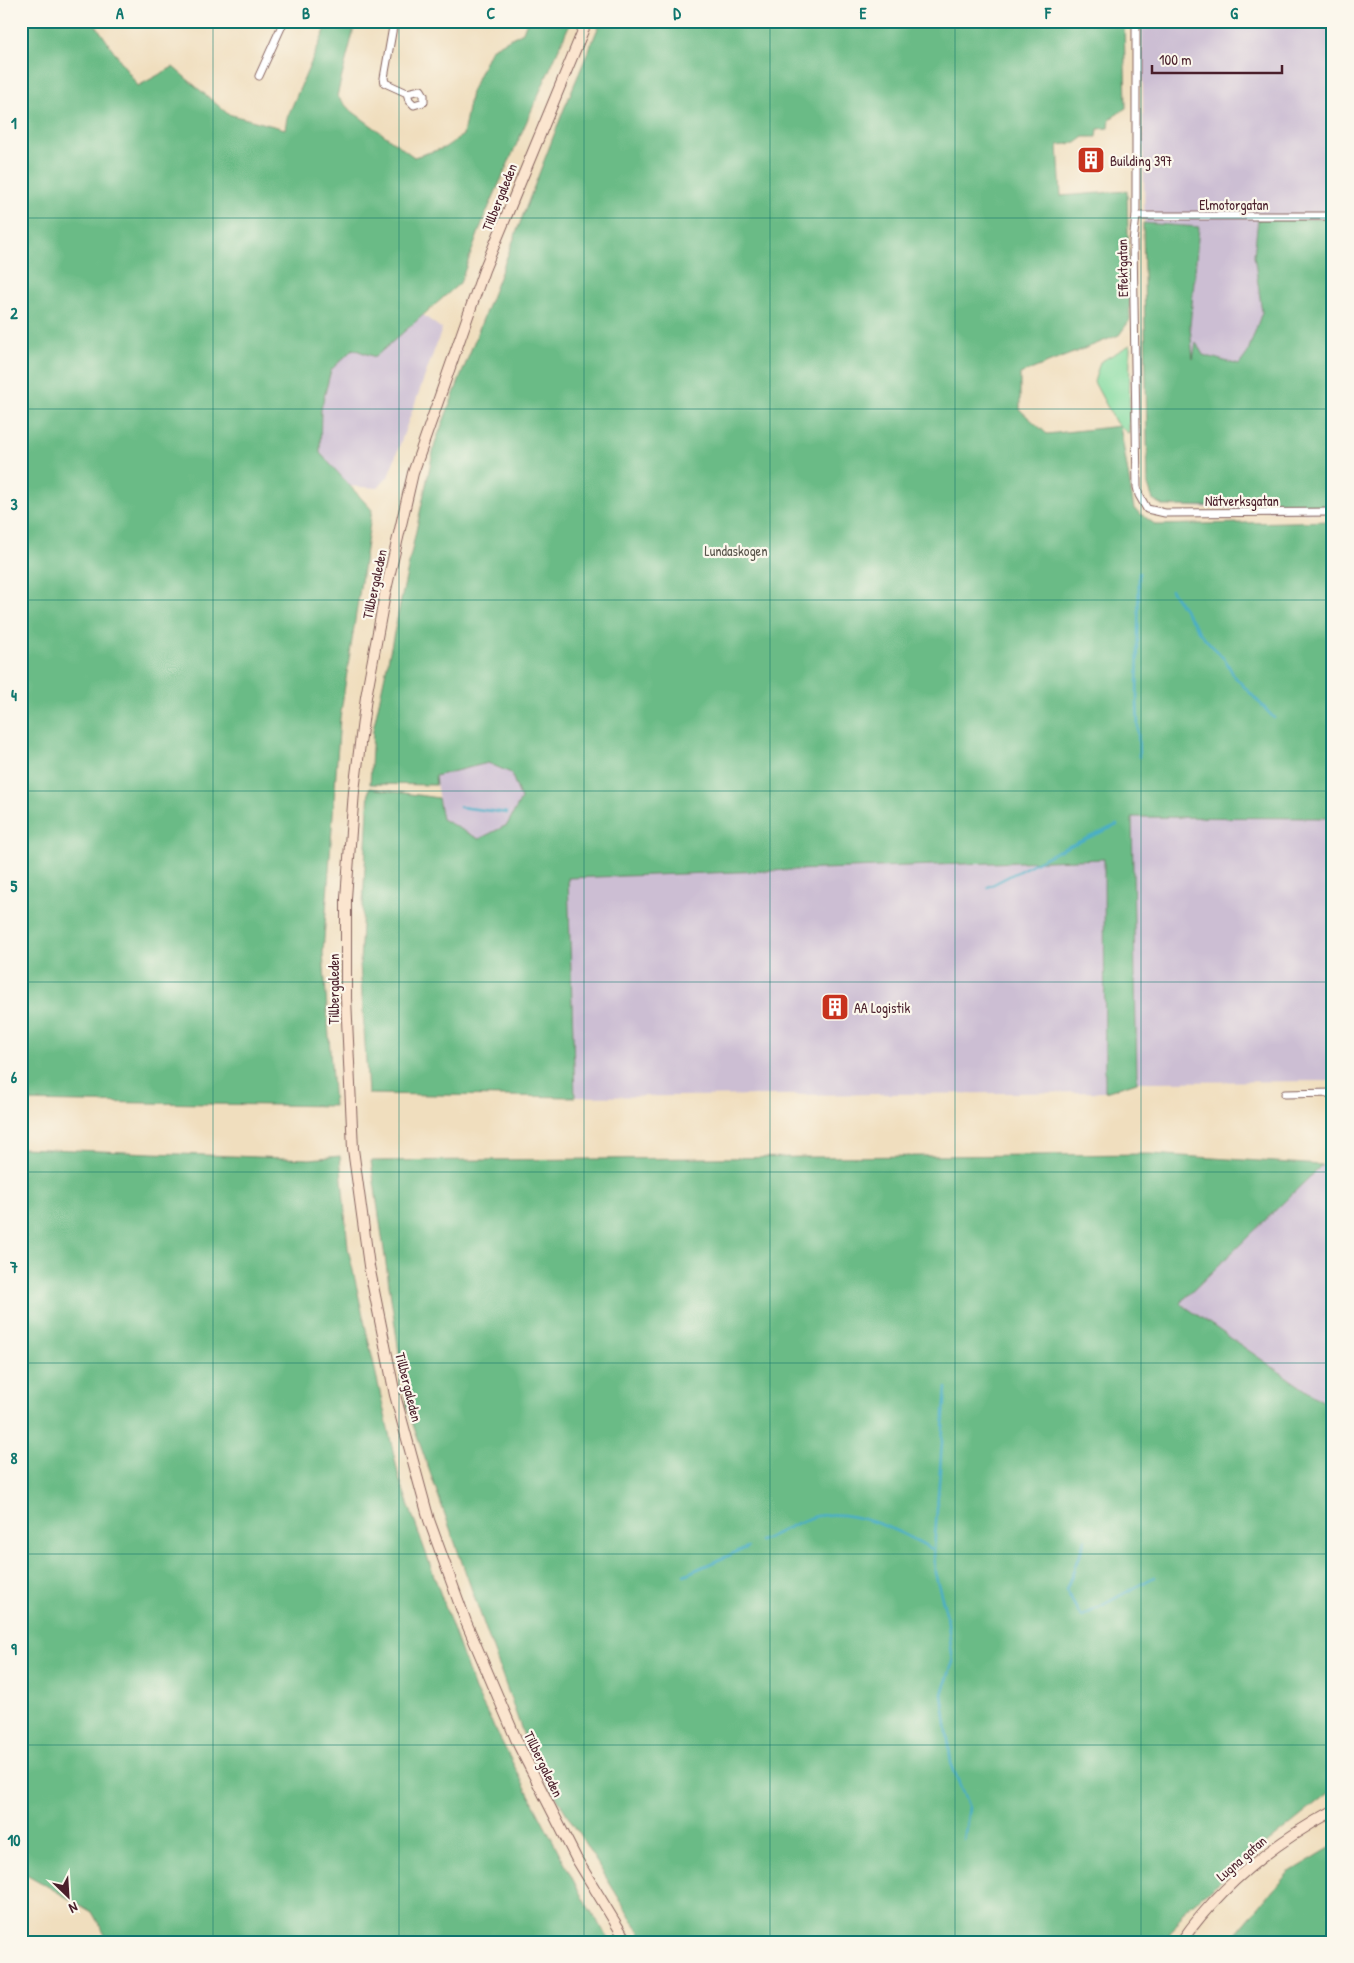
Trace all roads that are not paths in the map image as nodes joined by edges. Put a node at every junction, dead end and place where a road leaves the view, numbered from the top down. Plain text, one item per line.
1 (143, 21) edge
2 (157, 21) edge
3 (284, 21) edge
4 (394, 21) edge
5 (587, 21) edge
6 (1136, 21) edge
7 (259, 76) dead end
8 (407, 93) dead end
9 (1136, 216) junction
10 (1333, 216) edge
11 (1151, 510) joint
12 (1333, 512) edge
13 (1333, 1093) edge
14 (1285, 1094) dead end
15 (1333, 1811) edge
16 (627, 1942) edge
17 (1181, 1942) edge

1 - 2 street
3 - 7 street
4 - 8 street
5 - 16 main road, Tillbergaleden
6 - 9 street, Effektgatan
9 - 10 street, Elmotorgatan
9 - 11 street, Effektgatan
11 - 12 street, Nätverksgatan
13 - 14 street
15 - 17 main road, Lugna gatan

